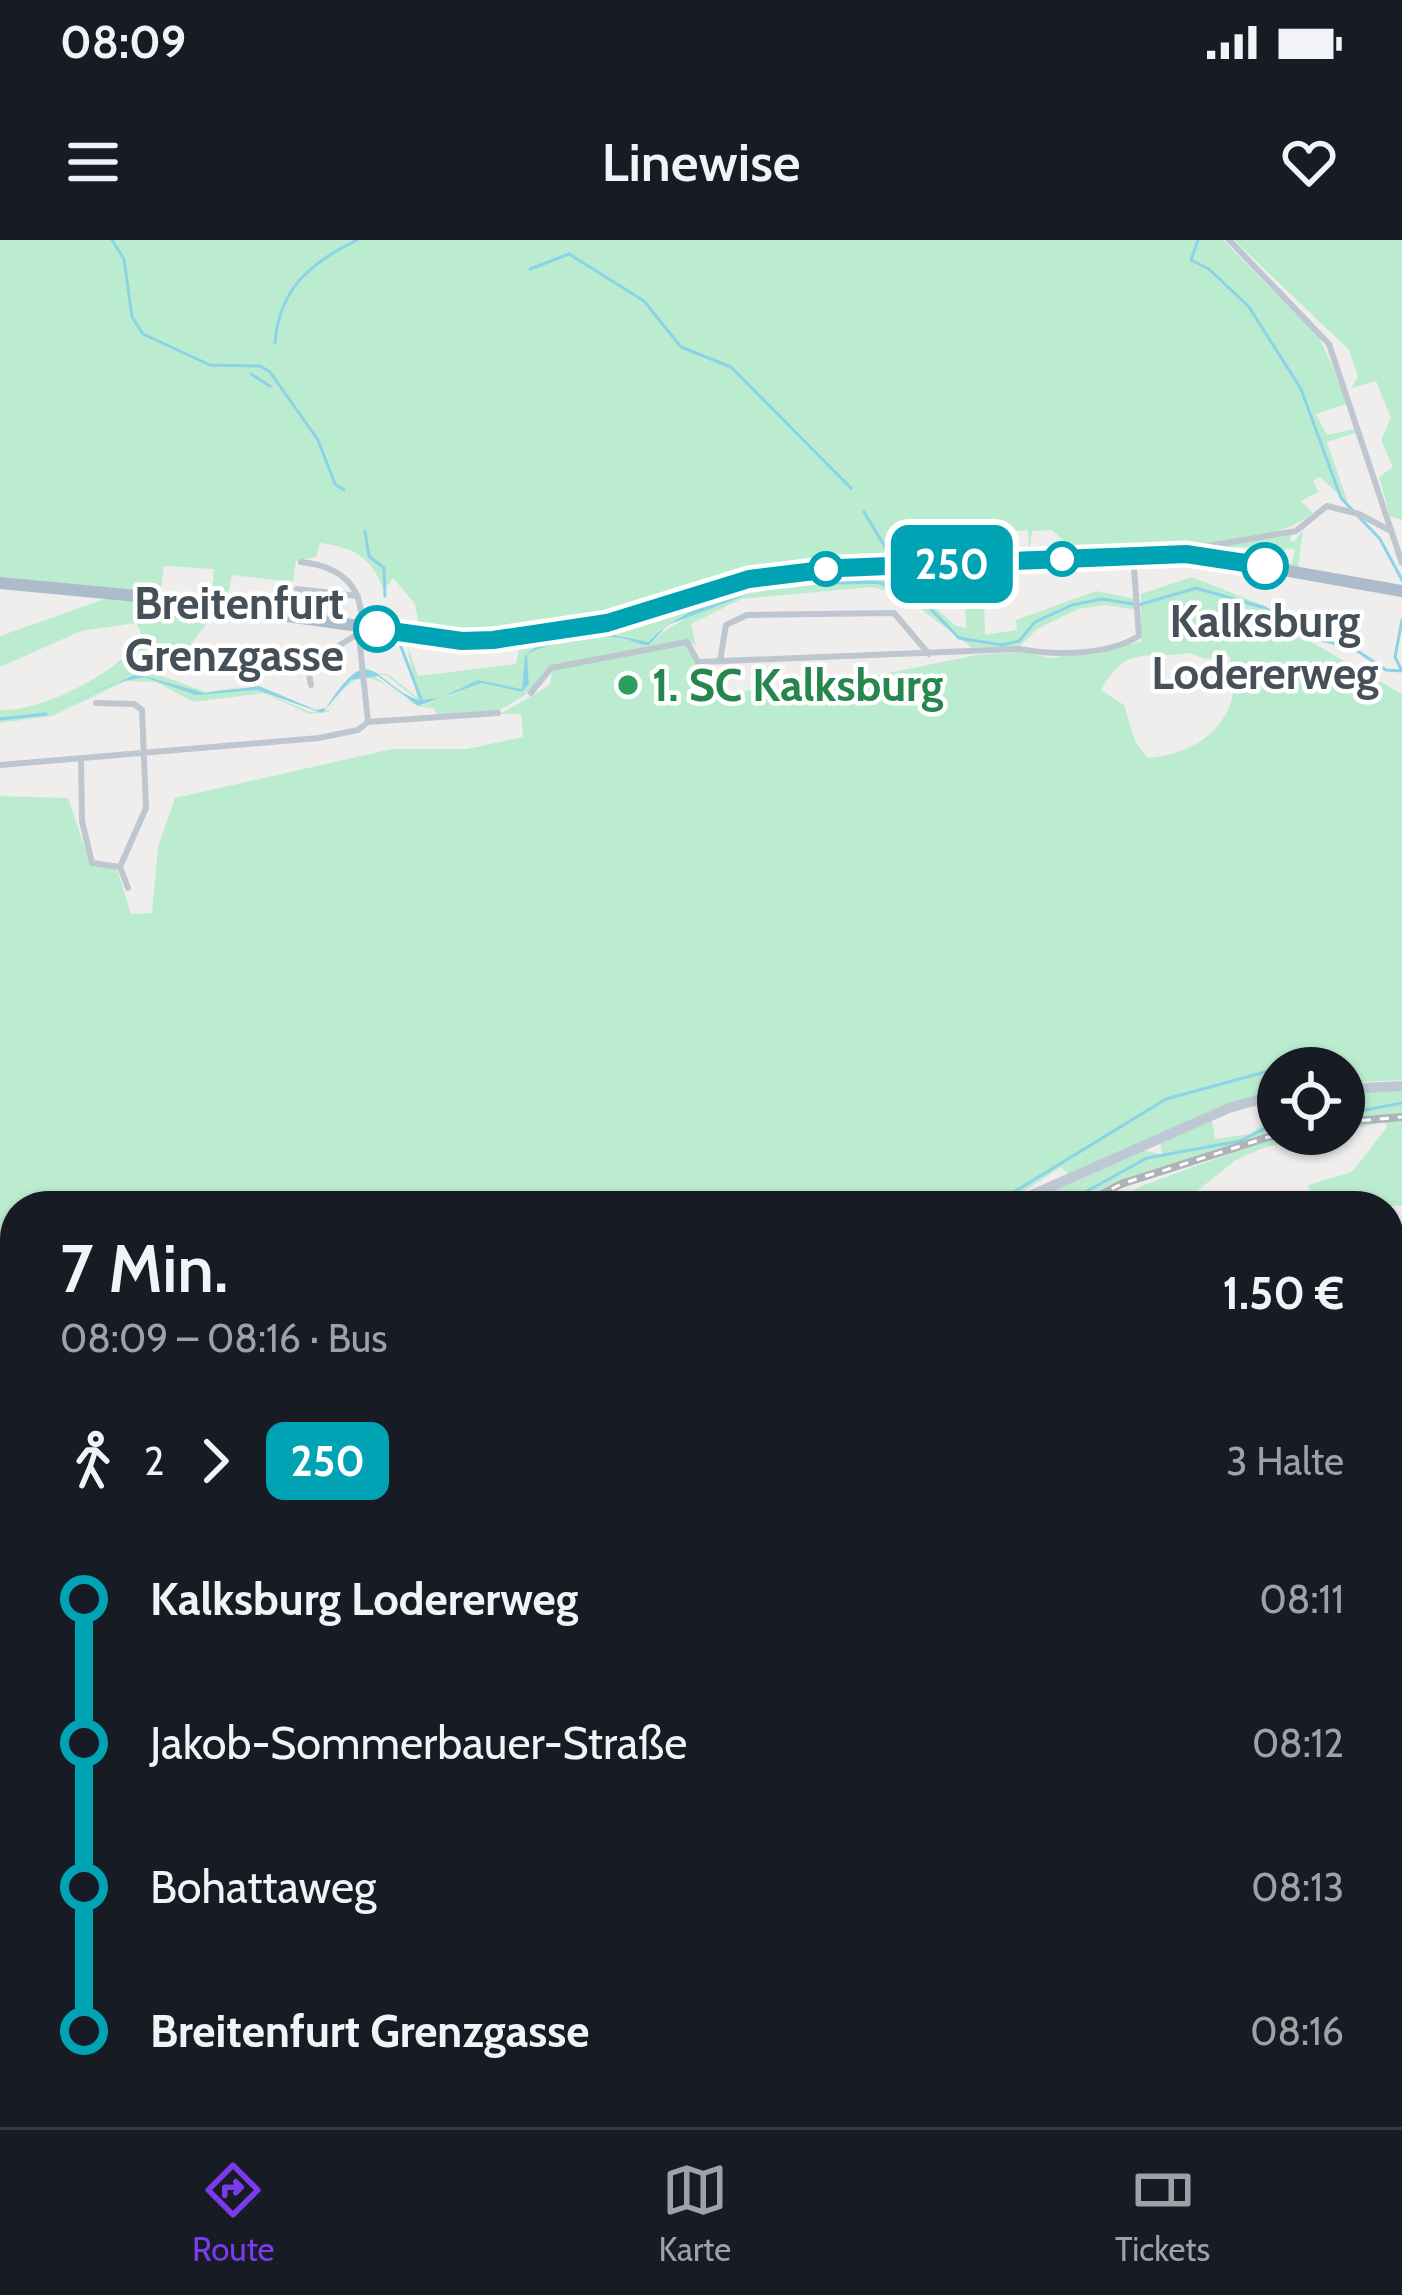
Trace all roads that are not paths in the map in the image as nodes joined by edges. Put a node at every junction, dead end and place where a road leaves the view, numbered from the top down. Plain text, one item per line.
1 (1229, 240) edge
2 (1389, 530) junction
3 (1198, 554) junction
4 (1133, 555) junction
5 (301, 562) dead end
6 (1402, 562) edge
7 (0, 583) edge
8 (297, 589) dead end
9 (1402, 591) edge
10 (358, 596) junction
11 (359, 630) junction
12 (168, 648) dead end
13 (929, 654) junction
14 (720, 661) junction
15 (307, 665) junction
16 (311, 685) dead end
17 (531, 693) dead end
18 (95, 703) dead end
19 (498, 713) dead end
20 (368, 722) junction
21 (146, 753) junction
22 (81, 760) junction
23 (0, 765) edge
24 (120, 868) junction
25 (128, 889) dead end
26 (1402, 1086) edge
27 (1365, 1088) edge
28 (1257, 1100) edge
29 (1041, 1191) edge

1 - 2 street
2 - 3 street
2 - 6 street
3 - 4 main road
3 - 9 main road
4 - 11 main road
4 - 13 street
5 - 10 street
7 - 11 main road
8 - 10 street
10 - 11 street
11 - 15 street
11 - 20 street
12 - 15 street
13 - 14 street
13 - 14 street
14 - 17 street
15 - 16 street
18 - 21 street
19 - 20 street
20 - 21 street
21 - 22 street
21 - 24 street
22 - 23 street
22 - 24 street
24 - 25 street
26 - 27 main road
28 - 29 main road

